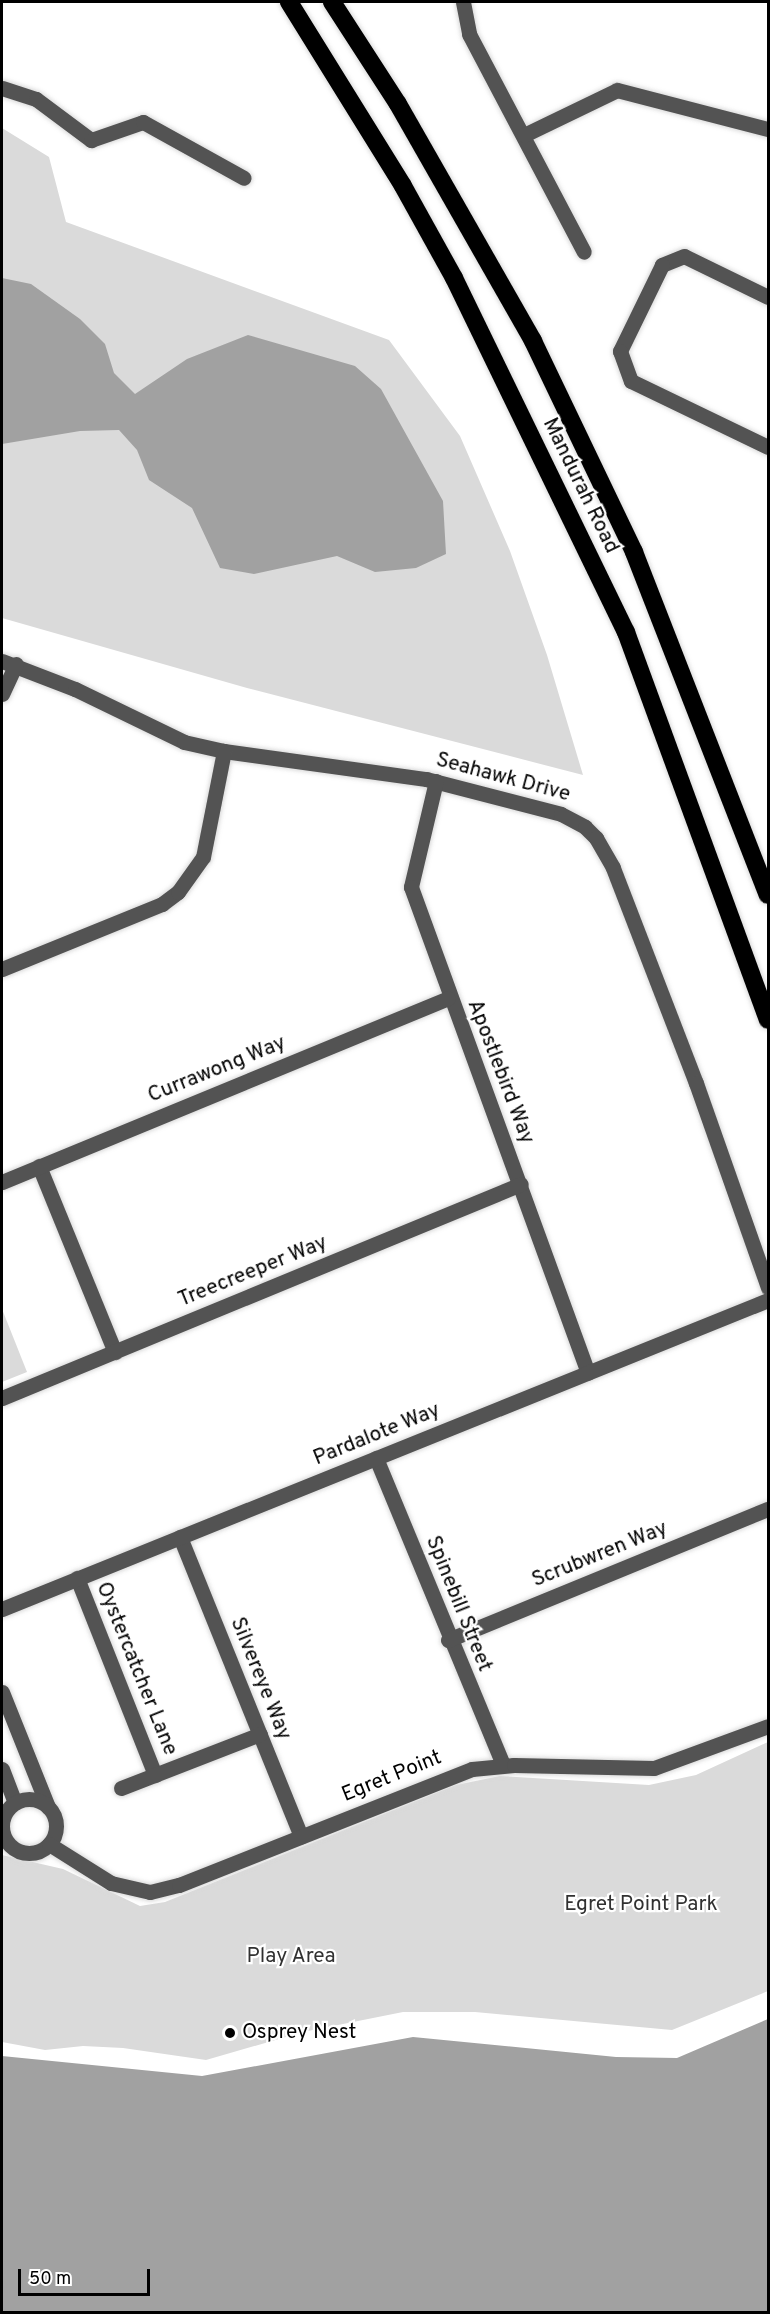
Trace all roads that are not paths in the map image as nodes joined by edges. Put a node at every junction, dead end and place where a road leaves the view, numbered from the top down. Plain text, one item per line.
1 (289, 2) edge
2 (332, 2) edge
3 (463, 2) edge
4 (2, 88) edge
5 (768, 129) edge
6 (524, 135) junction
7 (244, 178) dead end
8 (584, 252) dead end
9 (768, 297) edge
10 (768, 447) edge
11 (9, 662) edge
12 (2, 694) edge
13 (224, 751) junction
14 (436, 782) junction
15 (768, 895) edge
16 (2, 969) edge
17 (448, 999) junction
18 (768, 1020) edge
19 (39, 1166) junction
20 (2, 1182) edge
21 (521, 1184) junction
22 (768, 1288) edge
23 (768, 1300) edge
24 (115, 1352) junction
25 (588, 1373) junction
26 (2, 1398) edge
27 (376, 1458) junction
28 (768, 1509) edge
29 (180, 1537) junction
30 (77, 1578) junction
31 (2, 1609) edge
32 (448, 1640) junction
33 (2, 1692) edge
34 (768, 1726) edge
35 (260, 1734) junction
36 (503, 1765) junction
37 (2, 1769) edge
38 (155, 1775) junction
39 (121, 1788) dead end
40 (15, 1803) junction
41 (48, 1807) junction
42 (2, 1834) edge
43 (301, 1836) junction
44 (49, 1844) junction

1 - 18 highway, Mandurah Road
2 - 15 highway, Mandurah Road
3 - 6 street
4 - 7 street
5 - 6 street
6 - 8 street
9 - 10 street
11 - 12 street
11 - 13 street, Seahawk Drive
13 - 14 street, Seahawk Drive
13 - 16 street
14 - 17 street, Apostlebird Way
14 - 22 street, Seahawk Drive
17 - 19 street, Currawong Way
17 - 21 street, Apostlebird Way
19 - 20 street, Currawong Way
19 - 24 street
21 - 24 street, Treecreeper Way
21 - 25 street, Apostlebird Way
23 - 25 street, Pardalote Way
24 - 26 street, Treecreeper Way
25 - 27 street, Pardalote Way
27 - 29 street, Pardalote Way
27 - 32 street, Spinebill Street
28 - 32 street, Scrubwren Way
29 - 30 street, Pardalote Way
29 - 35 street, Silvereye Way
30 - 31 street, Pardalote Way
30 - 38 street, Oystercatcher Lane
32 - 36 street, Spinebill Street
33 - 41 street
34 - 36 street, Egret Point
35 - 38 street, Oystercatcher Lane
35 - 43 street, Silvereye Way
36 - 43 street, Egret Point
37 - 40 street
38 - 39 street, Oystercatcher Lane
40 - 41 street
40 - 42 street
41 - 44 street
42 - 44 street
43 - 44 street, Egret Point

